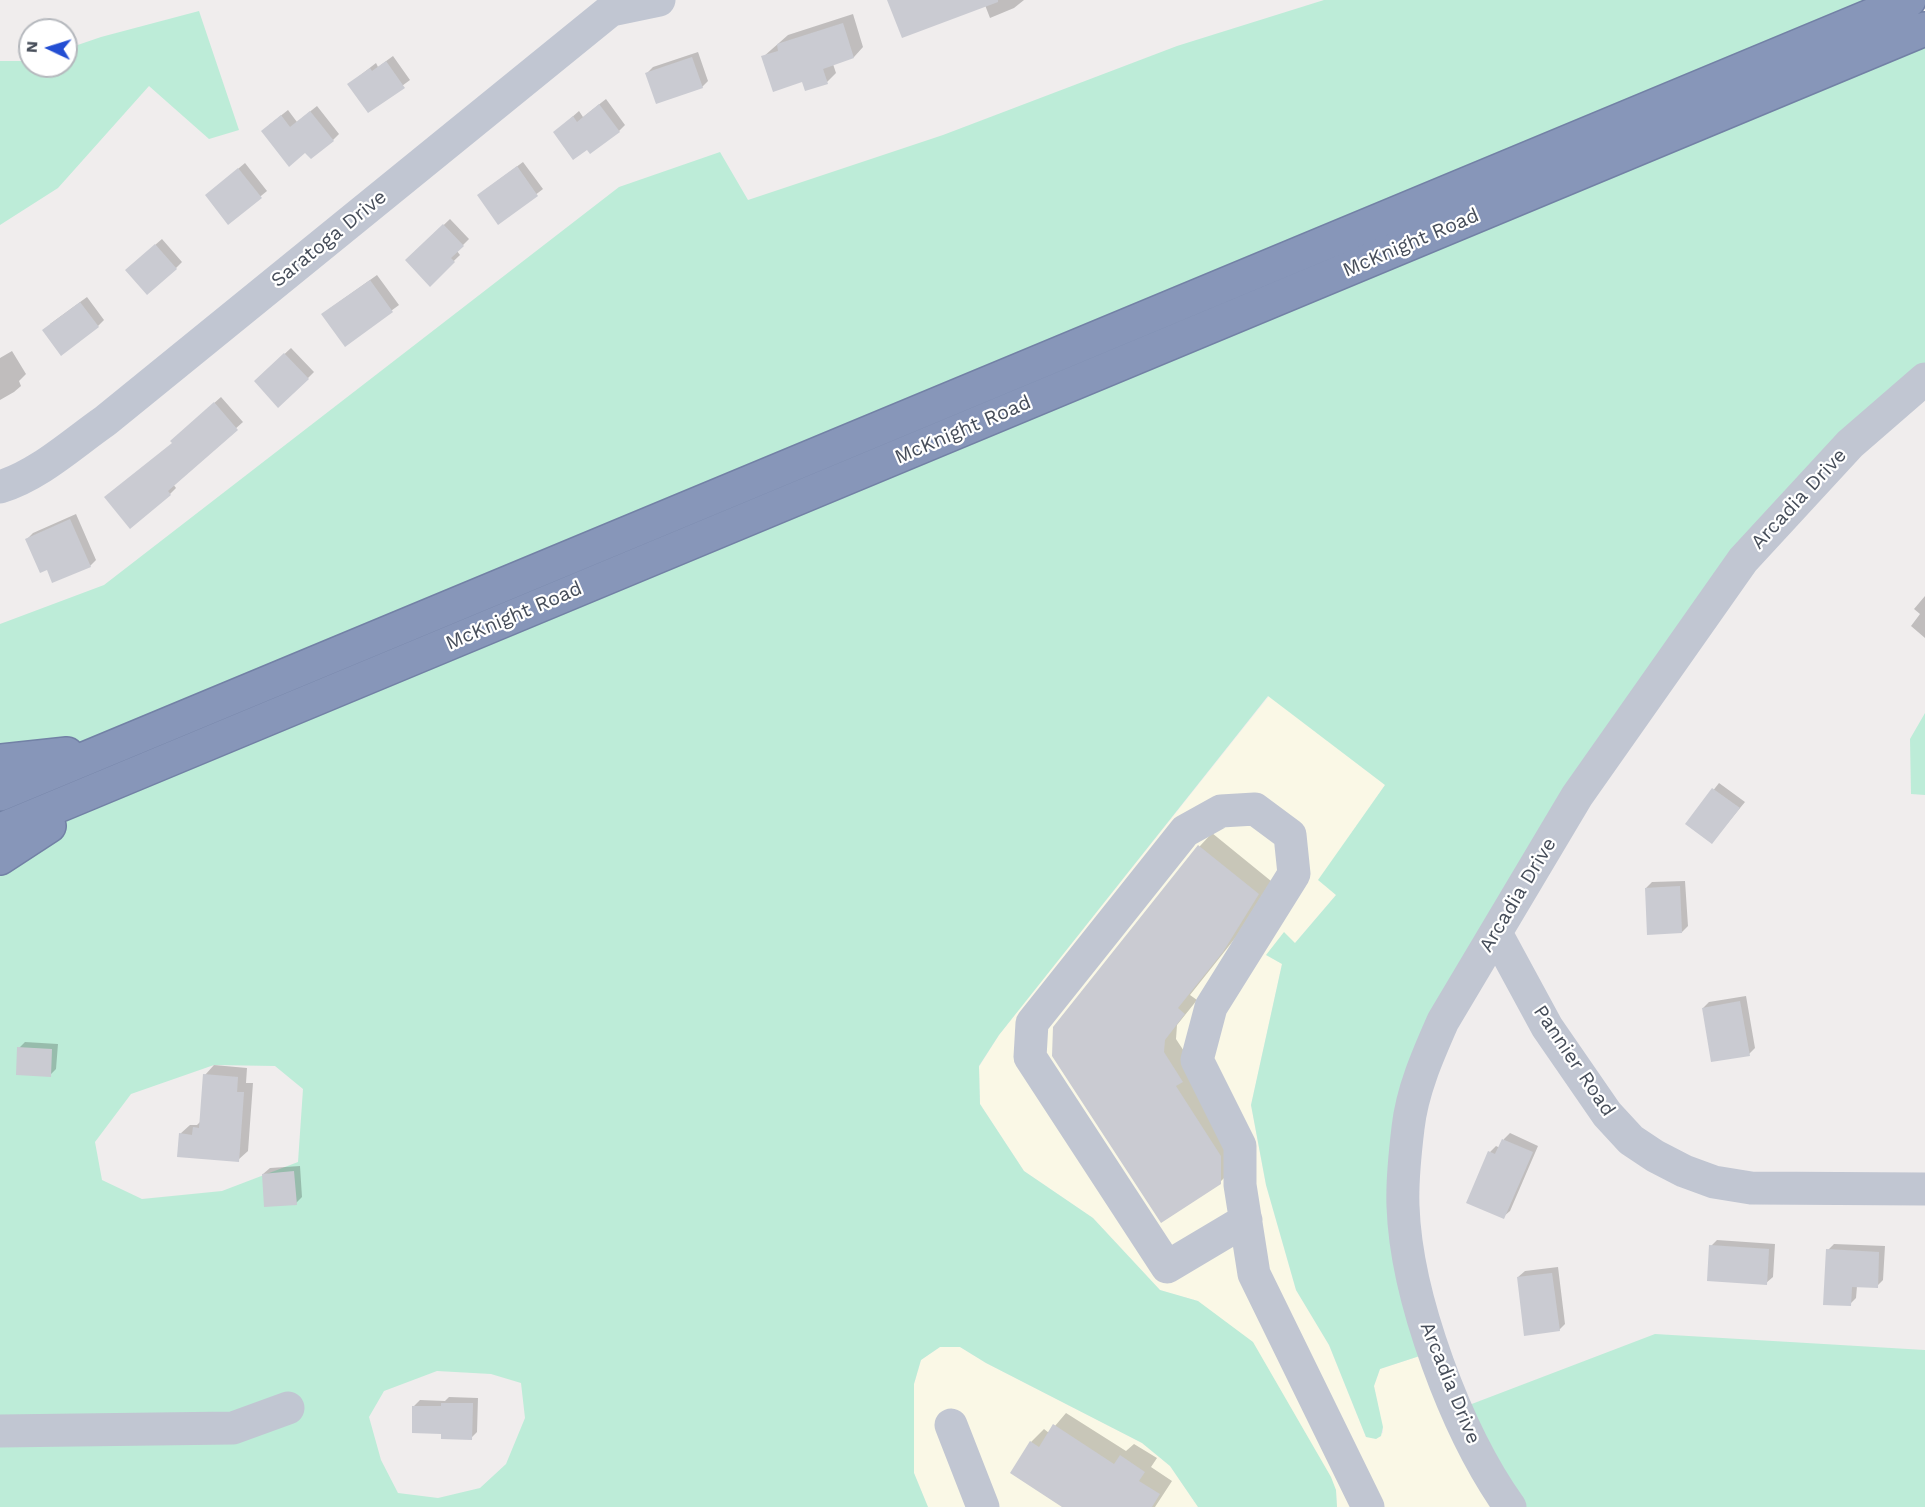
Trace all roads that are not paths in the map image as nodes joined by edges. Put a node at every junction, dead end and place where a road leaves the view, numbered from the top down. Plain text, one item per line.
1 (659, 0) edge
2 (1909, 0) edge
3 (609, 5) edge
4 (1925, 29) edge
5 (1925, 379) edge
6 (0, 487) edge
7 (113, 747) junction
8 (0, 761) edge
9 (128, 777) junction
10 (0, 794) edge
11 (0, 830) edge
12 (0, 858) edge
13 (1496, 933) junction
14 (1925, 1189) edge
15 (1246, 1220) junction
16 (288, 1408) dead end
17 (951, 1425) dead end
18 (0, 1431) edge
19 (983, 1507) edge
20 (1368, 1507) edge
21 (1510, 1507) edge

1 - 3 street, Saratoga Drive
2 - 7 highway, McKnight Road
3 - 6 street, Saratoga Drive
4 - 9 highway, McKnight Road
5 - 13 street, Arcadia Drive
7 - 8 highway
7 - 10 highway, McKnight Road
9 - 11 highway, McKnight Road
9 - 12 highway
13 - 14 street, Pannier Road
13 - 21 street, Arcadia Drive
15 - 15 street
15 - 20 street
16 - 18 street
17 - 19 street

